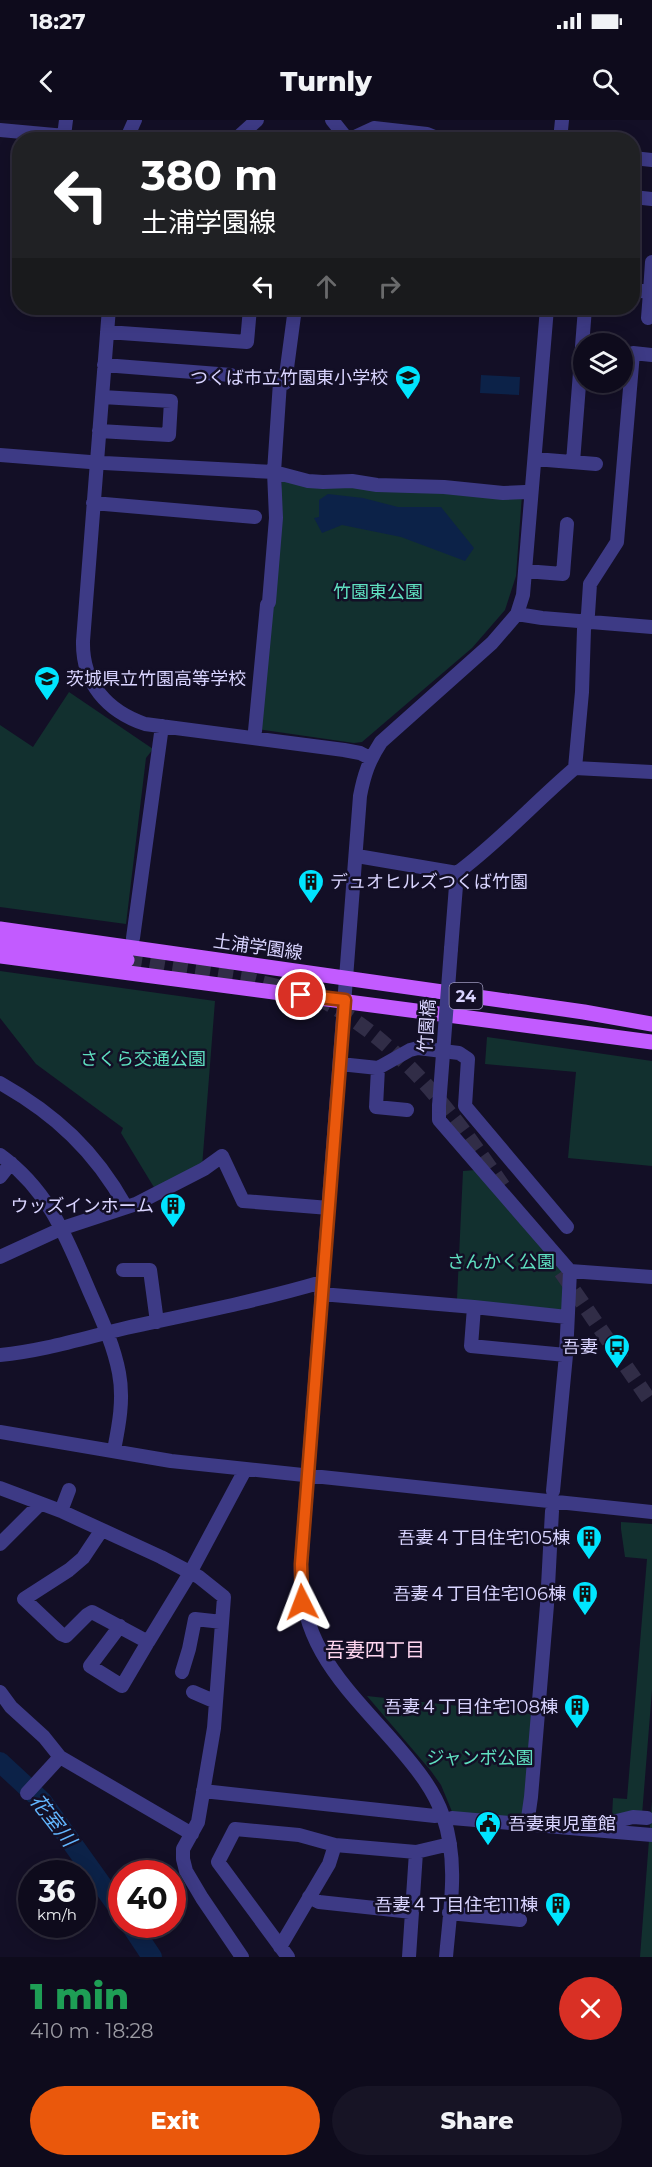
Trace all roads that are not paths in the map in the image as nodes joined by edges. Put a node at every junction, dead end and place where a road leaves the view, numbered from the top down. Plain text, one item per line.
1 (257, 120) edge
2 (332, 120) edge
3 (0, 130) edge
4 (21, 132) edge
5 (244, 132) edge
6 (342, 132) edge
7 (365, 132) edge
8 (409, 132) edge
9 (652, 262) edge
10 (640, 291) edge
11 (650, 292) junction
12 (108, 315) edge
13 (249, 315) edge
14 (294, 315) edge
15 (546, 315) edge
16 (584, 315) edge
17 (648, 318) dead end
18 (107, 332) junction
19 (652, 355) edge
20 (104, 365) junction
21 (231, 375) dead end
22 (102, 397) junction
23 (99, 431) junction
24 (0, 455) edge
25 (535, 459) junction
26 (573, 462) junction
27 (596, 464) dead end
28 (274, 472) junction
29 (525, 492) dead end
30 (93, 503) junction
31 (255, 517) dead end
32 (567, 524) dead end
33 (525, 571) junction
34 (518, 614) junction
35 (586, 622) junction
36 (652, 627) edge
37 (162, 726) junction
38 (255, 731) dead end
39 (370, 758) junction
40 (575, 768) junction
41 (652, 772) edge
42 (363, 856) dead end
43 (457, 873) junction
44 (0, 929) edge
45 (133, 938) dead end
46 (0, 943) edge
47 (0, 956) edge
48 (127, 960) tunnel mouth
49 (347, 979) junction
50 (345, 1000) junction
51 (652, 1024) edge
52 (652, 1042) edge
53 (340, 1064) junction
54 (378, 1068) junction
55 (0, 1083) edge
56 (407, 1110) dead end
57 (5, 1159) edge
58 (0, 1177) edge
59 (126, 1207) junction
60 (329, 1208) junction
61 (567, 1227) dead end
62 (63, 1228) junction
63 (0, 1257) edge
64 (123, 1270) dead end
65 (570, 1271) junction
66 (652, 1277) edge
67 (322, 1288) junction
68 (474, 1307) junction
69 (567, 1317) junction
70 (157, 1322) junction
71 (107, 1332) junction
72 (0, 1355) edge
73 (566, 1355) junction
74 (0, 1432) edge
75 (114, 1450) junction
76 (245, 1470) junction
77 (308, 1477) junction
78 (0, 1488) edge
79 (69, 1490) dead end
80 (553, 1491) dead end
81 (40, 1504) junction
82 (61, 1511) junction
83 (552, 1511) dead end
84 (652, 1512) edge
85 (101, 1532) junction
86 (0, 1544) edge
87 (190, 1573) junction
88 (222, 1622) junction
89 (120, 1626) junction
90 (148, 1642) junction
91 (182, 1672) dead end
92 (0, 1692) edge
93 (193, 1692) dead end
94 (216, 1702) junction
95 (60, 1757) junction
96 (31, 1789) dead end
97 (203, 1791) junction
98 (435, 1816) dead end
99 (452, 1818) dead end
100 (646, 1818) dead end
101 (527, 1825) junction
102 (587, 1830) junction
103 (192, 1834) junction
104 (647, 1834) edge
105 (450, 1844) junction
106 (336, 1845) junction
107 (416, 1852) junction
108 (309, 1897) junction
109 (412, 1912) junction
110 (449, 1914) junction
111 (520, 1920) dead end
112 (284, 1952) edge
113 (242, 1957) edge
114 (409, 1957) edge
115 (446, 1957) edge

1 - 5 street
2 - 6 street
3 - 4 street
7 - 8 street
9 - 11 street
10 - 11 street
11 - 17 street
12 - 18 street
13 - 18 street
14 - 28 street
15 - 25 street
16 - 26 street
18 - 20 street
19 - 35 street
20 - 21 street
20 - 22 street
22 - 23 street
22 - 23 street
23 - 30 street
24 - 28 street
25 - 26 street
25 - 33 street
26 - 27 street
28 - 29 street
28 - 38 street
30 - 31 street
30 - 37 street
32 - 33 street
33 - 34 street
34 - 35 street
34 - 39 street
35 - 36 street
35 - 40 street
37 - 39 street
37 - 45 street
39 - 49 street
40 - 41 street
40 - 43 street
42 - 43 street
43 - 65 street, 竹園橋, bridge
44 - 49 main road, 土浦学園線 / 24
46 - 48 main road
47 - 50 main road, 24
49 - 50 street
49 - 51 main road, 土浦学園線 / 24
50 - 52 main road, 24
50 - 53 street
53 - 54 street
53 - 60 street
54 - 56 street
54 - 61 street
55 - 59 street
57 - 58 street
57 - 62 street
59 - 60 street
59 - 62 street
60 - 67 street
62 - 63 street
62 - 71 street
64 - 70 street
65 - 66 street
65 - 69 street
67 - 68 street
67 - 70 street
67 - 77 street
68 - 69 street
68 - 73 street
69 - 73 street
70 - 71 street
71 - 72 street
71 - 75 street
73 - 80 street
74 - 75 street
75 - 76 street
76 - 77 street
76 - 87 street
77 - 84 street
77 - 105 street
78 - 81 street
79 - 82 street
81 - 82 street
81 - 86 street
82 - 85 street
83 - 101 street
85 - 87 street
85 - 89 street
87 - 88 street
87 - 90 street
88 - 91 street
88 - 94 street
89 - 90 street
89 - 90 street
92 - 95 street
93 - 94 street
94 - 97 street
95 - 96 street
95 - 103 street
97 - 98 street
97 - 103 street
99 - 101 street
100 - 102 street
101 - 102 street
102 - 104 street
103 - 113 street
105 - 107 street
105 - 110 street
106 - 107 street
106 - 108 street
106 - 112 street
107 - 109 street
108 - 109 street
108 - 112 street
109 - 114 street
110 - 111 street
110 - 115 street

